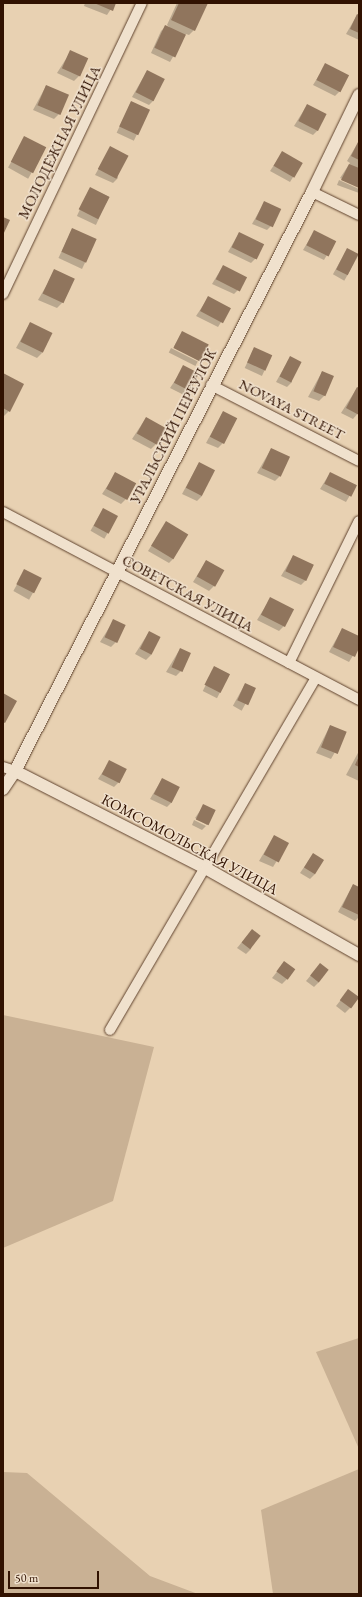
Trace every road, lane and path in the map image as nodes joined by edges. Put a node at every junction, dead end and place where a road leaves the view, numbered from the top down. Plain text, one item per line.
1 (142, 3) edge
2 (359, 95) edge
3 (312, 192) junction
4 (359, 215) edge
5 (3, 294) edge
6 (211, 385) junction
7 (359, 461) edge
8 (3, 512) edge
9 (359, 521) edge
10 (116, 572) junction
11 (289, 663) junction
12 (316, 678) junction
13 (359, 700) edge
14 (3, 767) edge
15 (15, 771) junction
16 (3, 788) edge
17 (207, 869) junction
18 (359, 955) edge
19 (110, 1030) dead end

1 - 5 street, МОЛОДЁЖНАЯ УЛИЦА
2 - 3 street, УРАЛЬСКИЙ ПЕРЕУЛОК
3 - 4 street
3 - 6 street, УРАЛЬСКИЙ ПЕРЕУЛОК
6 - 7 street, NOVAYA STREET
6 - 10 street, УРАЛЬСКИЙ ПЕРЕУЛОК
8 - 10 street, СОВЕТСКАЯ УЛИЦА
9 - 11 street
10 - 11 street, СОВЕТСКАЯ УЛИЦА
10 - 15 street, УРАЛЬСКИЙ ПЕРЕУЛОК
11 - 12 street, СОВЕТСКАЯ УЛИЦА
12 - 13 street, СОВЕТСКАЯ УЛИЦА
12 - 17 street
14 - 15 street, КОМСОМОЛЬСКАЯ УЛИЦА
15 - 16 street, УРАЛЬСКИЙ ПЕРЕУЛОК
15 - 17 street, КОМСОМОЛЬСКАЯ УЛИЦА
17 - 18 street, КОМСОМОЛЬСКАЯ УЛИЦА
17 - 19 street

